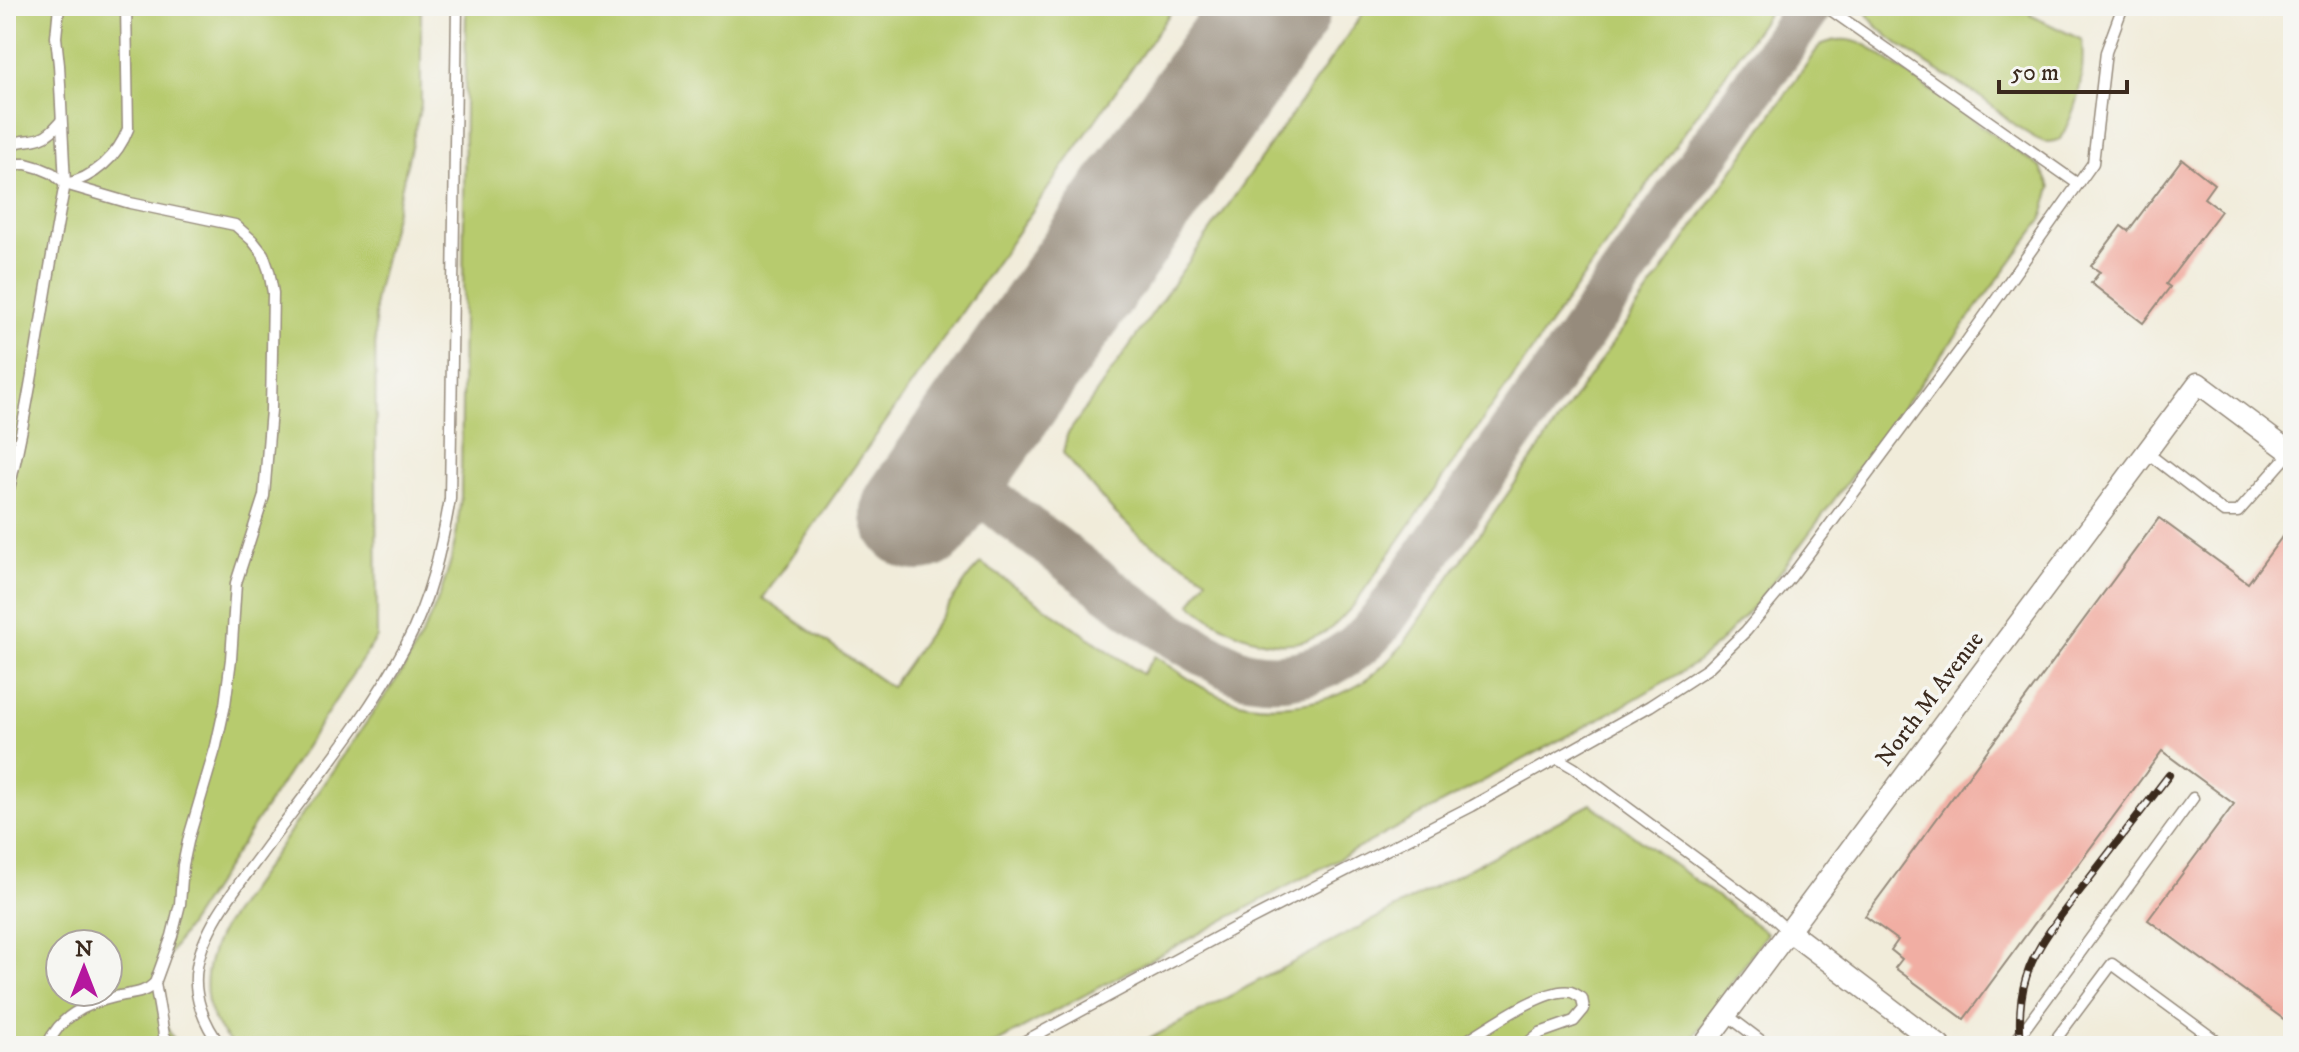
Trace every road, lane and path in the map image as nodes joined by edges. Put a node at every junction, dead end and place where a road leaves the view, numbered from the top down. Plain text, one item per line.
1 (59, 6) edge
2 (126, 6) edge
3 (457, 6) edge
4 (1825, 6) edge
5 (2123, 6) edge
6 (61, 121) junction
7 (6, 157) edge
8 (65, 184) junction
9 (2078, 184) junction
10 (2146, 452) junction
11 (2292, 453) edge
12 (6, 501) edge
13 (1557, 758) junction
14 (2193, 798) dead end
15 (1790, 932) junction
16 (155, 983) junction
17 (1727, 1015) junction
18 (47, 1046) edge
19 (171, 1046) edge
20 (221, 1046) edge
21 (1016, 1046) edge
22 (1458, 1046) edge
23 (1524, 1046) edge
24 (1703, 1046) edge
25 (1768, 1046) edge
26 (1940, 1046) edge
27 (2012, 1046) edge
28 (2057, 1046) edge
29 (2215, 1046) edge

1 - 6 lane
2 - 8 lane
3 - 20 lane
4 - 9 lane
5 - 9 lane
6 - 7 lane
6 - 8 lane
7 - 8 lane
8 - 12 lane
8 - 16 lane
9 - 13 lane
10 - 11 lane
10 - 11 street, North M Avenue
10 - 15 street, North M Avenue
13 - 15 lane
13 - 21 lane
14 - 27 lane
15 - 17 street, North M Avenue
15 - 26 street
16 - 18 lane
16 - 19 lane
17 - 24 street, North M Avenue
17 - 25 lane
22 - 23 lane
28 - 29 lane

